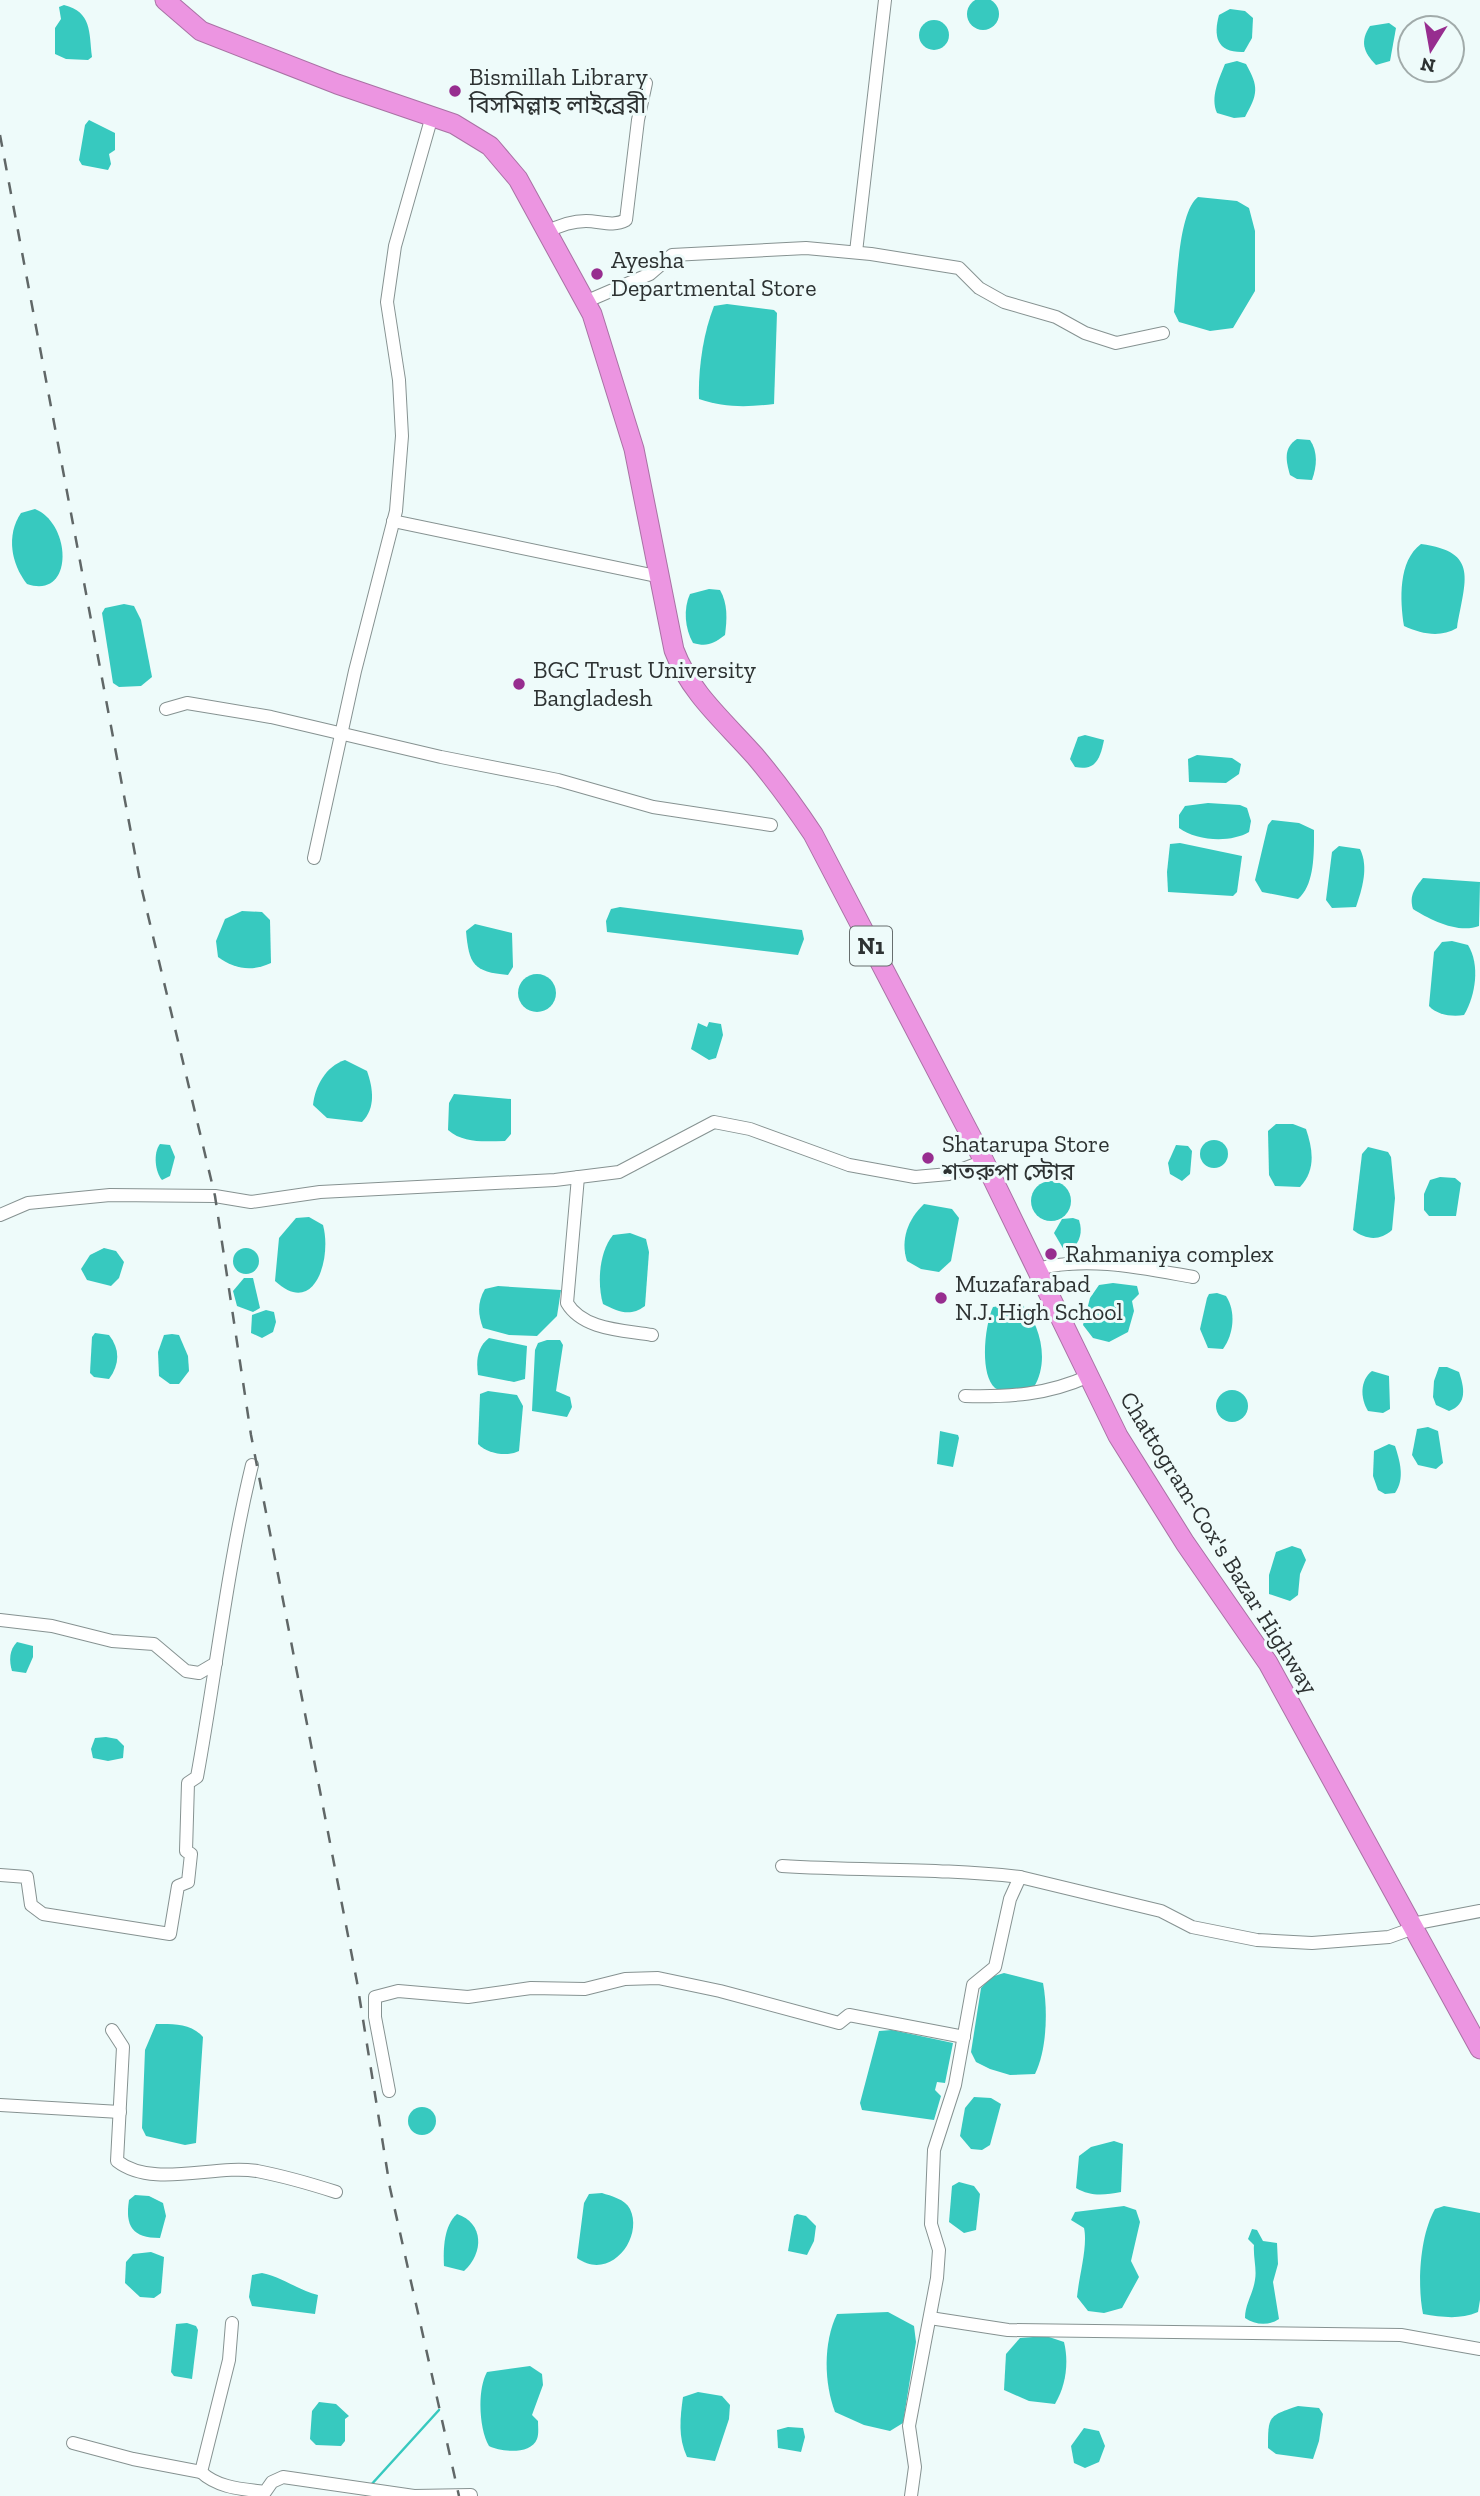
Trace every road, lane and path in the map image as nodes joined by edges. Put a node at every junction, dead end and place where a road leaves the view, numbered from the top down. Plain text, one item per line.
1 (165, 0) edge
2 (885, 0) edge
3 (646, 83) dead end
4 (432, 116) junction
5 (547, 232) junction
6 (856, 253) junction
7 (585, 302) junction
8 (1163, 333) dead end
9 (393, 521) junction
10 (661, 578) junction
11 (166, 709) dead end
12 (340, 734) junction
13 (771, 825) dead end
14 (314, 859) dead end
15 (984, 1161) junction
16 (578, 1177) junction
17 (0, 1215) edge
18 (1037, 1269) junction
19 (1193, 1277) dead end
20 (652, 1335) dead end
21 (1089, 1376) junction
22 (965, 1396) dead end
23 (251, 1465) dead end
24 (0, 1620) edge
25 (216, 1663) junction
26 (782, 1866) dead end
27 (0, 1875) edge
28 (1020, 1877) junction
29 (1480, 1911) edge
30 (1413, 1926) junction
31 (112, 2030) dead end
32 (964, 2037) junction
33 (1480, 2049) edge
34 (389, 2091) dead end
35 (0, 2105) edge
36 (120, 2112) junction
37 (336, 2192) dead end
38 (930, 2318) junction
39 (232, 2323) dead end
40 (1480, 2349) edge
41 (73, 2443) dead end
42 (201, 2472) junction
43 (267, 2494) edge
44 (471, 2495) edge
45 (911, 2496) edge

1 - 4 highway, Chattogram-Cox's Bazar Highway / N1
2 - 6 street
3 - 5 street
4 - 5 highway, Chattogram-Cox's Bazar Highway / N1
4 - 9 street
5 - 7 highway, Chattogram-Cox's Bazar Highway / N1
6 - 7 street
6 - 8 street
7 - 10 highway, Chattogram-Cox's Bazar Highway / N1
9 - 10 street
9 - 12 street
10 - 15 highway, Chattogram-Cox's Bazar Highway / N1
11 - 12 street
12 - 13 street
12 - 14 street
15 - 16 street
15 - 18 highway, Chattogram-Cox's Bazar Highway / N1
16 - 17 street
16 - 20 street
18 - 19 street
18 - 21 highway, Chattogram-Cox's Bazar Highway / N1
21 - 22 street
21 - 30 highway, Chattogram-Cox's Bazar Highway / N1
23 - 25 street
24 - 25 street
25 - 27 street
26 - 28 street
28 - 30 street
28 - 32 street
29 - 30 street
30 - 33 highway, Chattogram-Cox's Bazar Highway / N1
31 - 36 street
32 - 34 street
32 - 38 street
35 - 36 street
36 - 37 street
38 - 40 street
38 - 45 street
39 - 42 street
41 - 42 street
42 - 43 street
43 - 44 street

